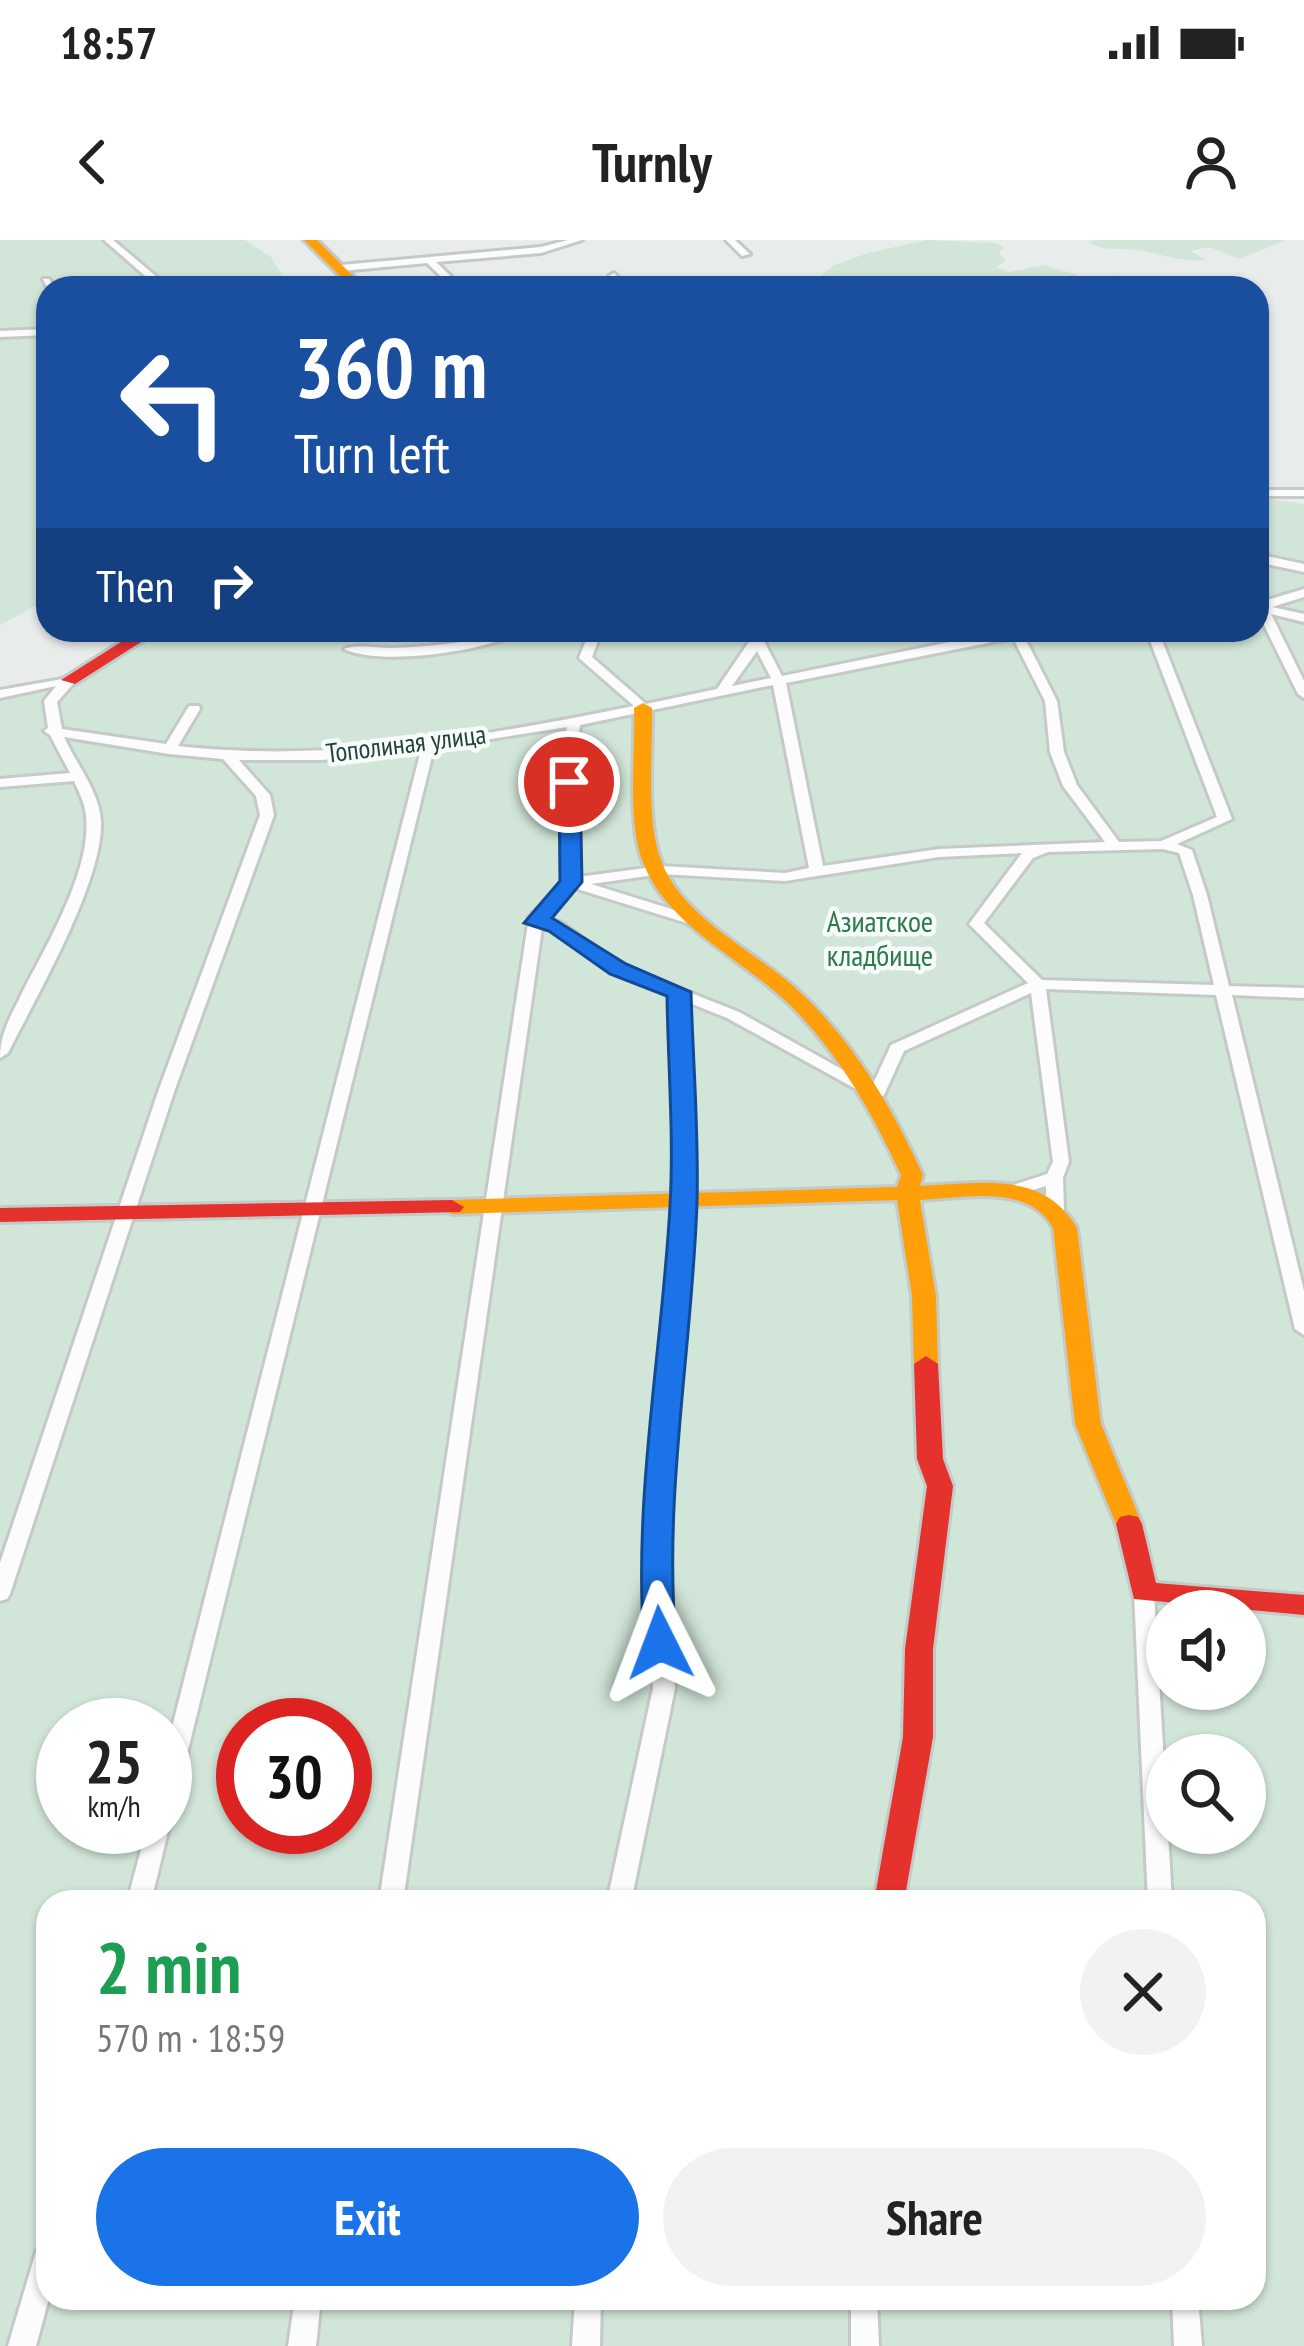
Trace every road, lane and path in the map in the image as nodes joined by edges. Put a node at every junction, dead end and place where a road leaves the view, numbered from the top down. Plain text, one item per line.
1 (109, 240) edge
2 (310, 240) edge
3 (425, 240) edge
4 (578, 240) edge
5 (730, 240) edge
6 (745, 254) dead end
7 (434, 260) junction
8 (341, 268) junction
9 (151, 276) edge
10 (348, 276) edge
11 (448, 276) edge
12 (36, 332) edge
13 (0, 334) edge
14 (1269, 493) edge
15 (1304, 494) edge
16 (1269, 561) edge
17 (1304, 568) edge
18 (1304, 593) edge
19 (1269, 604) edge
20 (1269, 609) edge
21 (1304, 617) edge
22 (1269, 626) edge
23 (132, 642) edge
24 (469, 642) edge
25 (591, 642) edge
26 (757, 642) edge
27 (763, 642) edge
28 (970, 642) edge
29 (1024, 642) edge
30 (1157, 642) edge
31 (350, 649) dead end
32 (69, 680) junction
33 (779, 681) junction
34 (722, 693) junction
35 (0, 694) edge
36 (1304, 694) edge
37 (643, 708) junction
38 (194, 710) dead end
39 (574, 721) junction
40 (51, 731) junction
41 (429, 743) junction
42 (169, 750) junction
43 (227, 756) junction
44 (76, 778) junction
45 (0, 782) edge
46 (1163, 845) junction
47 (1114, 846) junction
48 (1046, 848) junction
49 (661, 870) junction
50 (817, 871) junction
51 (571, 882) junction
52 (695, 921) junction
53 (535, 923) junction
54 (1038, 984) junction
55 (1222, 989) junction
56 (679, 992) junction
57 (1304, 993) edge
58 (0, 1053) edge
59 (876, 1095) junction
60 (1054, 1177) junction
61 (1016, 1190) junction
62 (907, 1191) junction
63 (684, 1203) junction
64 (495, 1206) junction
65 (1055, 1210) junction
66 (312, 1211) junction
67 (0, 1214) edge
68 (128, 1216) junction
69 (1304, 1329) edge
70 (1144, 1592) junction
71 (0, 1594) edge
72 (1304, 1605) edge
73 (190, 1698) edge
74 (151, 1854) edge
75 (142, 1890) edge
76 (394, 1890) edge
77 (622, 1890) edge
78 (891, 1890) edge
79 (1159, 1890) edge
80 (36, 2297) edge
81 (306, 2310) edge
82 (588, 2310) edge
83 (864, 2310) edge
84 (1185, 2310) edge
85 (22, 2346) edge
86 (302, 2346) edge
87 (586, 2346) edge
88 (865, 2346) edge
89 (1188, 2346) edge

1 - 9 street
2 - 8 street
3 - 7 street
4 - 7 street
5 - 6 street
7 - 8 street
7 - 11 street
8 - 10 street
12 - 13 street
14 - 15 street
16 - 17 street
18 - 19 street
20 - 21 street
22 - 36 street
23 - 32 street
24 - 31 street
25 - 37 street
26 - 34 street
27 - 33 street
28 - 33 street, Тополиная улица
29 - 47 street
30 - 46 street
32 - 35 street
32 - 40 street
33 - 34 street, Тополиная улица
33 - 50 street
34 - 37 street, Тополиная улица
37 - 39 street, Тополиная улица
37 - 49 street
38 - 42 street
39 - 41 street, Тополиная улица
39 - 51 street
40 - 42 street, Тополиная улица
40 - 44 street
41 - 43 street, Тополиная улица
41 - 66 street
42 - 43 street, Тополиная улица
43 - 68 street
44 - 45 street
44 - 58 street
46 - 47 street
46 - 55 street
47 - 48 street
48 - 50 street
48 - 54 street
49 - 50 street
49 - 51 street
49 - 52 street
51 - 52 street
51 - 53 street
52 - 59 street
53 - 56 street
53 - 64 street
54 - 55 street
54 - 59 street
54 - 60 street
55 - 57 street
55 - 69 street
56 - 59 street
56 - 63 street
59 - 62 street
60 - 61 street
60 - 65 street
61 - 62 street
61 - 65 street
62 - 63 street
62 - 78 street
63 - 64 street
63 - 77 street
64 - 66 street
64 - 76 street
65 - 70 street
66 - 68 street
66 - 73 street
67 - 68 street
68 - 71 street
70 - 72 street
70 - 79 street
74 - 75 street
80 - 85 street
81 - 86 street
82 - 87 street
83 - 88 street
84 - 89 street

